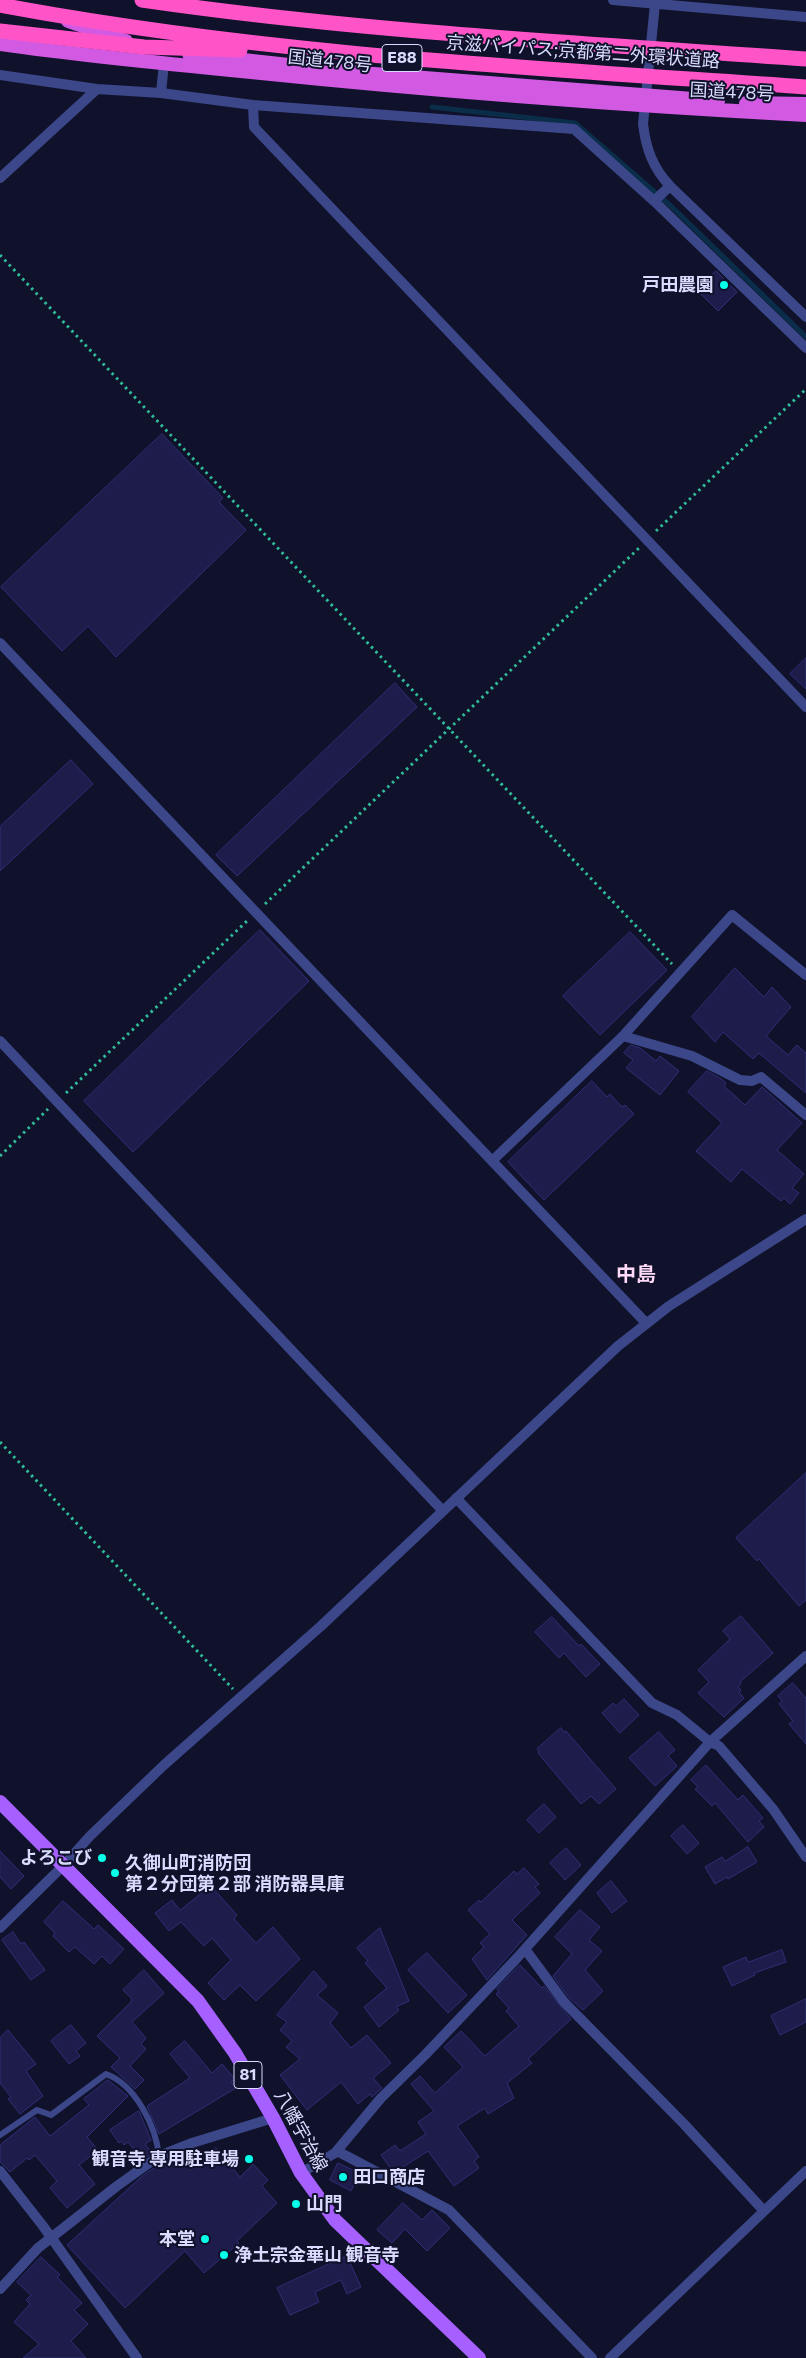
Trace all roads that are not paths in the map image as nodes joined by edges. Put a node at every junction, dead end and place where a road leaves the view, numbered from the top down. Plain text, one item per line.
1 (22, 0) edge
2 (142, 0) edge
3 (613, 0) edge
4 (0, 4) edge
5 (655, 4) junction
6 (806, 17) edge
7 (0, 31) edge
8 (0, 44) edge
9 (361, 55) junction
10 (806, 59) edge
11 (164, 63) junction
12 (0, 75) edge
13 (806, 87) edge
14 (97, 89) junction
15 (161, 93) junction
16 (645, 101) junction
17 (806, 104) edge
18 (253, 105) junction
19 (806, 115) edge
20 (0, 178) edge
21 (670, 186) junction
22 (654, 201) junction
23 (806, 317) edge
24 (806, 348) edge
25 (0, 643) edge
26 (806, 707) edge
27 (806, 974) edge
28 (623, 1036) junction
29 (0, 1041) edge
30 (806, 1115) edge
31 (493, 1160) junction
32 (806, 1219) edge
33 (646, 1323) junction
34 (456, 1498) junction
35 (442, 1510) junction
36 (806, 1656) edge
37 (710, 1742) junction
38 (0, 1802) edge
39 (806, 1857) edge
40 (64, 1865) junction
41 (0, 1928) edge
42 (525, 1949) junction
43 (273, 2118) junction
44 (0, 2136) edge
45 (337, 2151) junction
46 (159, 2156) junction
47 (0, 2171) edge
48 (806, 2171) edge
49 (301, 2173) junction
50 (764, 2211) junction
51 (52, 2239) junction
52 (0, 2290) edge
53 (137, 2358) edge
54 (479, 2358) edge
55 (592, 2358) edge
56 (610, 2358) edge

1 - 16 highway, 国道478号
2 - 10 highway, 京滋バイパス;京都第二外環状道路 / E88, bridge
3 - 5 street
4 - 9 highway, 京滋バイパス;京都第二外環状道路 / E88, bridge
5 - 6 street
5 - 16 street
7 - 9 highway, bridge
8 - 11 highway, 国道478号
9 - 13 highway, 京滋バイパス;京都第二外環状道路 / E88, bridge
11 - 15 street
11 - 16 highway, 国道478号
12 - 14 street
14 - 15 street
14 - 20 street
15 - 18 street
16 - 17 highway, 国道478号
16 - 19 highway, 国道478号
16 - 21 street
18 - 22 street
18 - 26 street
21 - 22 street
21 - 23 street
22 - 24 street
25 - 31 street
27 - 28 street
28 - 30 street
28 - 31 street
29 - 35 street
31 - 33 street
32 - 33 street
33 - 34 street
34 - 35 street
34 - 37 street
35 - 40 street
36 - 37 street
37 - 39 street
37 - 42 street
38 - 40 main road, 八幡宇治線 / 81
40 - 41 street
40 - 43 main road, 八幡宇治線 / 81
42 - 45 street
42 - 50 street
43 - 46 street
43 - 49 main road, 八幡宇治線 / 81
44 - 46 lane
45 - 49 street
45 - 55 street
46 - 51 street
47 - 51 street
48 - 50 street
49 - 54 main road, 八幡宇治線 / 81
50 - 56 street
51 - 52 street
51 - 53 street

